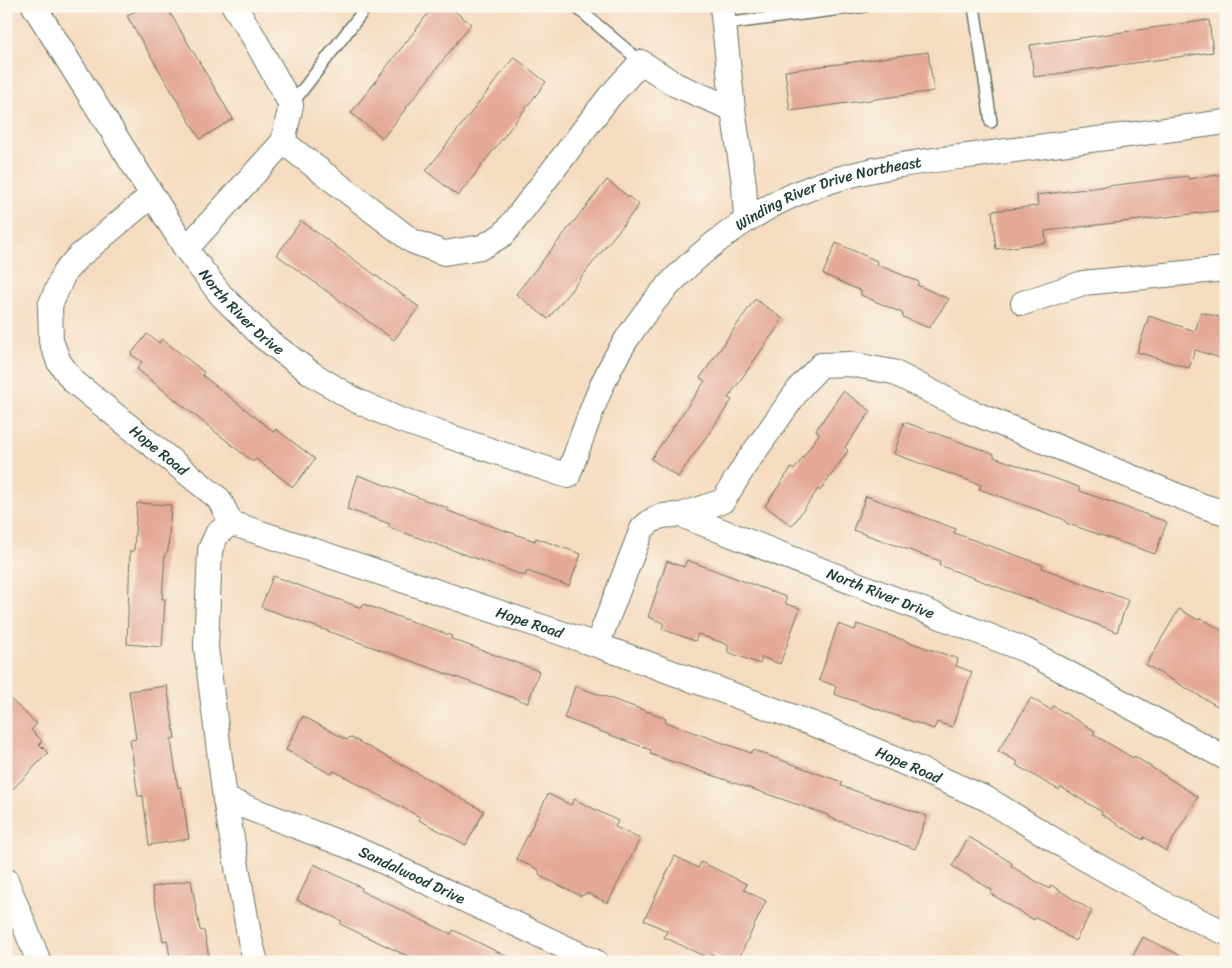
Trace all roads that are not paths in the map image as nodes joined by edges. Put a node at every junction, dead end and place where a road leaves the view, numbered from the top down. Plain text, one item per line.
1 (34, 6) edge
2 (234, 6) edge
3 (367, 6) edge
4 (575, 6) edge
5 (865, 6) edge
6 (974, 6) edge
7 (723, 15) edge
8 (641, 62) junction
9 (291, 105) junction
10 (733, 109) junction
11 (991, 122) dead end
12 (1226, 122) edge
13 (283, 142) junction
14 (152, 195) junction
15 (746, 220) junction
16 (186, 249) junction
17 (1226, 269) edge
18 (1023, 303) dead end
19 (568, 476) joint
20 (1226, 514) edge
21 (681, 515) junction
22 (231, 523) junction
23 (597, 645) junction
24 (1226, 758) edge
25 (225, 799) junction
26 (6, 880) edge
27 (1226, 933) edge
28 (39, 962) edge
29 (256, 962) edge
30 (596, 962) edge

1 - 14 street, North River Drive
2 - 9 street
3 - 9 lane
4 - 8 lane
5 - 7 lane
6 - 11 lane
7 - 10 street
8 - 10 street
8 - 13 street
9 - 13 street
10 - 15 street
12 - 15 street, Winding River Drive Northeast
13 - 16 street
14 - 16 street, North River Drive
14 - 22 street, Hope Road
15 - 19 street, Winding River Drive Northeast
16 - 19 street, North River Drive
17 - 18 street
20 - 21 street
21 - 23 street, North River Drive
21 - 24 street, North River Drive
22 - 23 street, Hope Road
22 - 25 street
23 - 27 street, Hope Road
25 - 29 street
25 - 30 street, Sandalwood Drive
26 - 28 street

